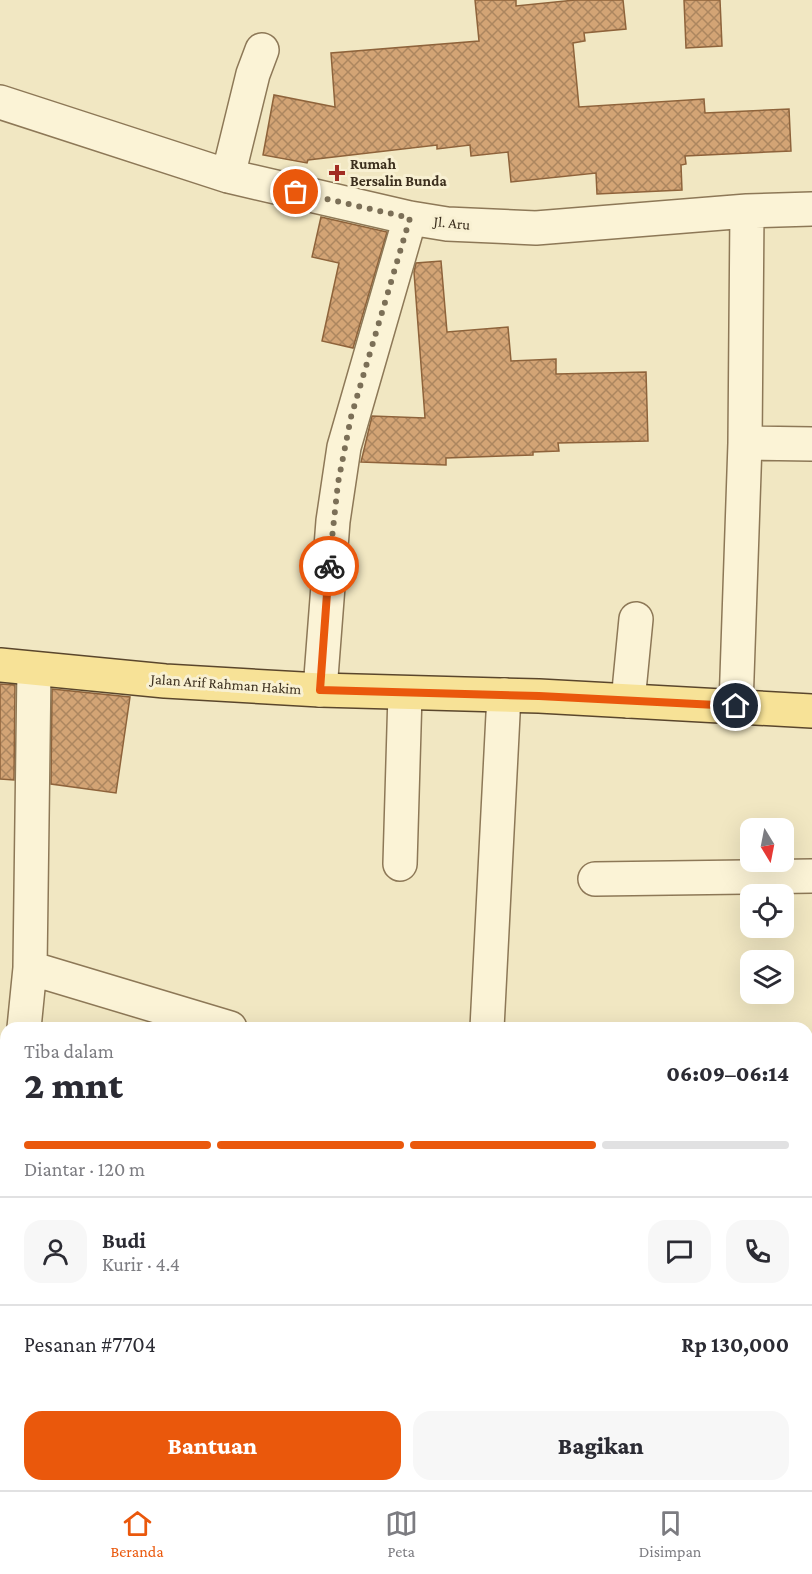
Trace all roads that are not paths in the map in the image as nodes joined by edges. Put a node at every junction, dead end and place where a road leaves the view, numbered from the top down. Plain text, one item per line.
1 (262, 50) dead end
2 (0, 102) edge
3 (228, 176) junction
4 (812, 210) edge
5 (747, 211) junction
6 (410, 218) junction
7 (745, 443) junction
8 (812, 444) edge
9 (636, 619) dead end
10 (0, 665) edge
11 (34, 669) junction
12 (320, 690) junction
13 (405, 694) junction
14 (504, 695) junction
15 (628, 701) junction
16 (736, 706) junction
17 (812, 711) edge
18 (400, 864) dead end
19 (812, 876) edge
20 (595, 879) dead end
21 (30, 968) junction
22 (16, 1013) edge
23 (210, 1022) edge
24 (487, 1022) edge

1 - 3 street
2 - 3 street, Jl. Aru
3 - 6 street, Jl. Aru
4 - 5 street, Jl. Aru
5 - 6 street, Jl. Aru
5 - 7 street
6 - 12 street
7 - 8 street
7 - 16 street
9 - 15 street
10 - 11 main road, Jalan Arif Rahman Hakim
11 - 12 main road, Jalan Arif Rahman Hakim
11 - 21 street
12 - 13 main road, Jalan Arif Rahman Hakim
13 - 14 main road, Jalan Arif Rahman Hakim
13 - 18 street
14 - 15 main road, Jalan Arif Rahman Hakim
14 - 24 street
15 - 16 main road, Jalan Arif Rahman Hakim
16 - 17 main road, Jalan Arif Rahman Hakim
19 - 20 street
21 - 22 street
21 - 23 street

